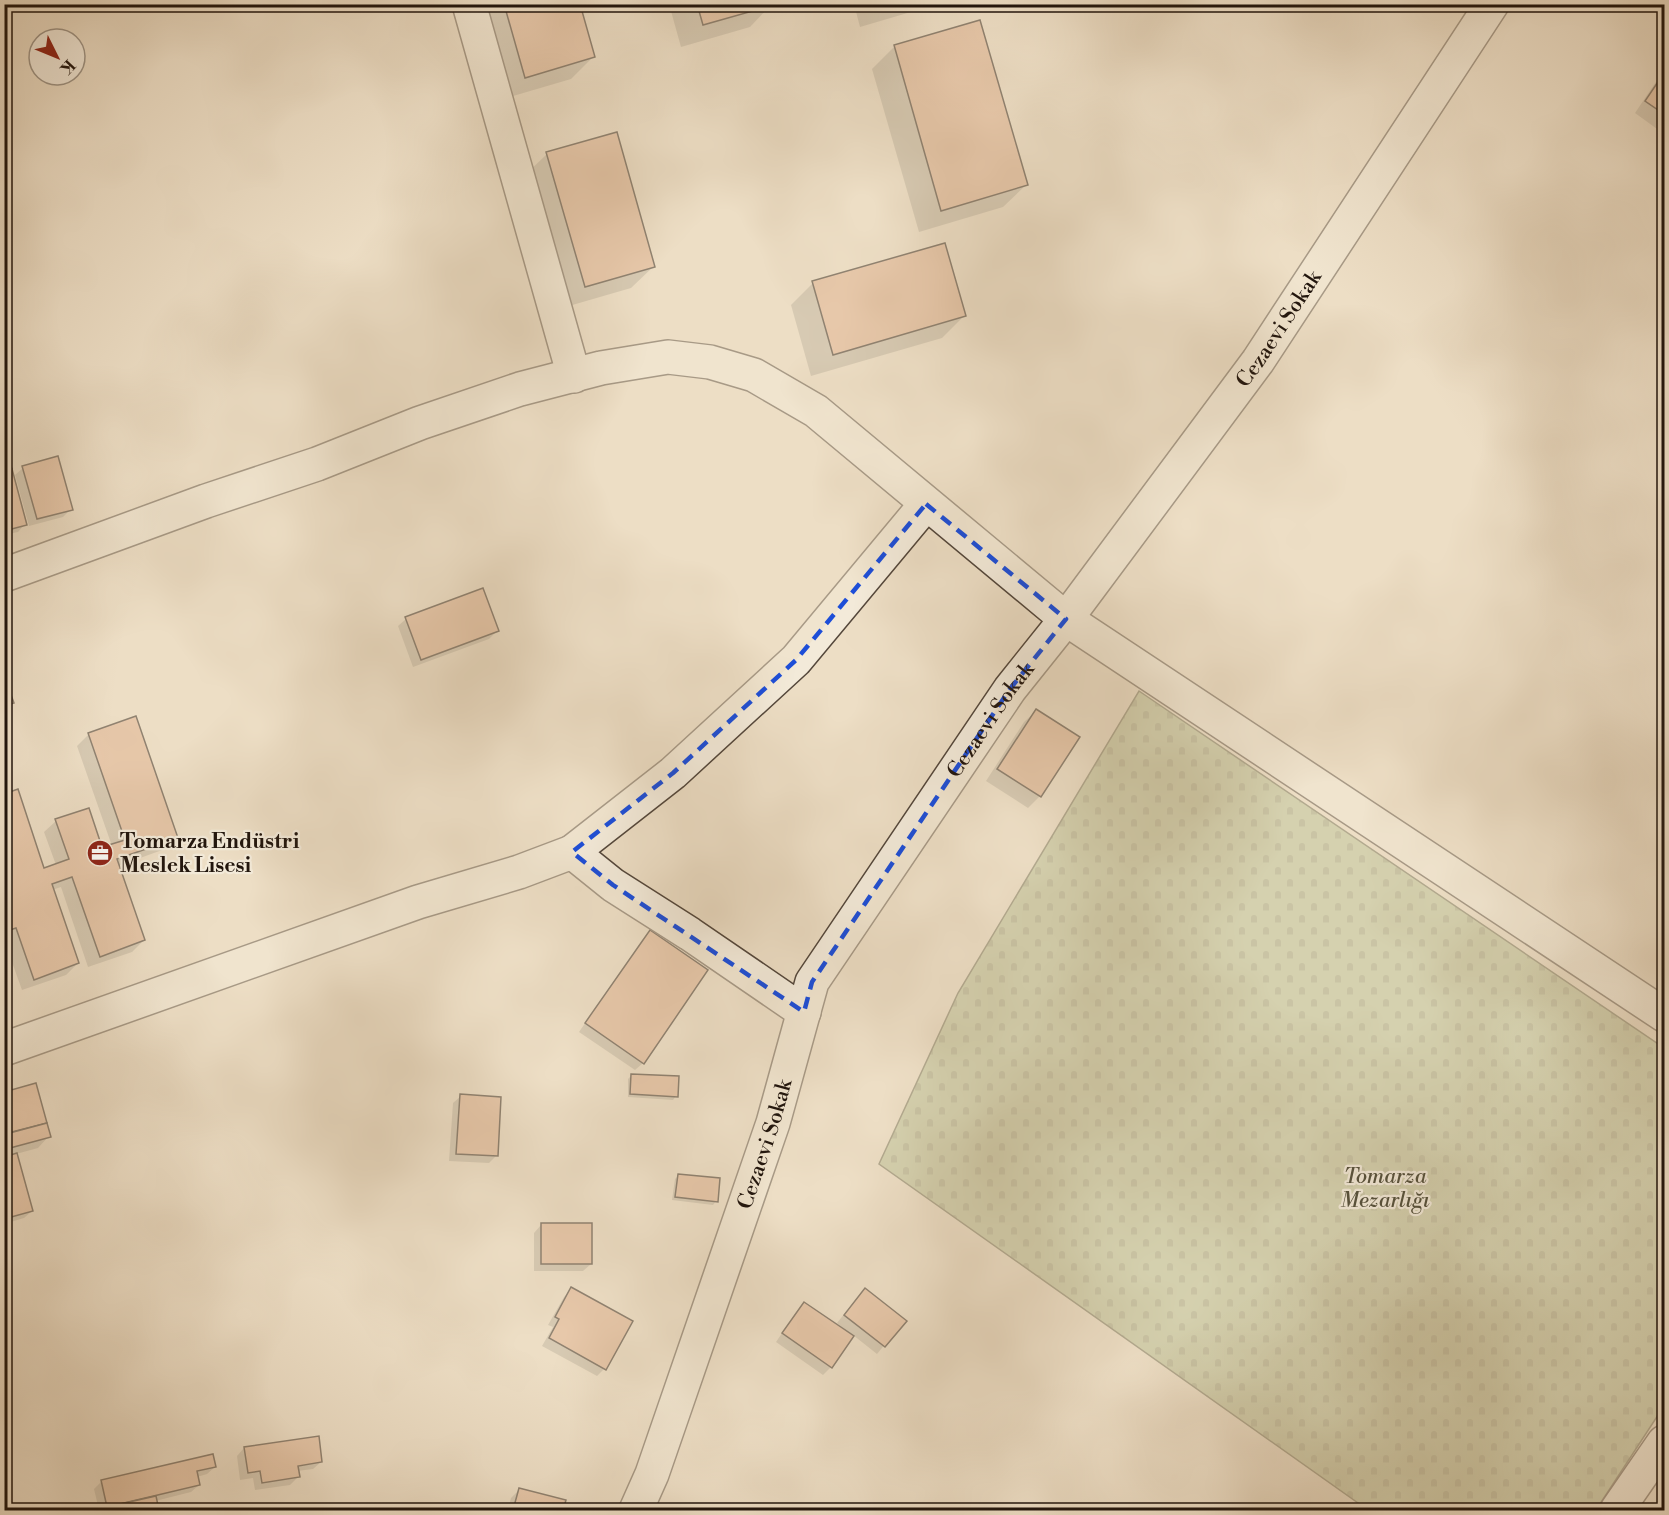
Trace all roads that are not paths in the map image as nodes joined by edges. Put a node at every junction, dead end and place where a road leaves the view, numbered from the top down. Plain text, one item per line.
1 (469, 4) edge
2 (1492, 4) edge
3 (574, 376) junction
4 (926, 504) junction
5 (4, 575) edge
6 (1066, 619) junction
7 (572, 852) junction
8 (804, 1012) junction
9 (1665, 1015) edge
10 (4, 1049) edge
11 (1665, 1442) edge
12 (636, 1510) edge
13 (1617, 1510) edge

1 - 3 street
2 - 6 street, Cezaevi Sokak
3 - 4 street
3 - 5 street
4 - 6 street
4 - 7 street
6 - 8 street, Cezaevi Sokak
6 - 9 street
7 - 8 street
7 - 10 street
8 - 12 street, Cezaevi Sokak
11 - 13 street

